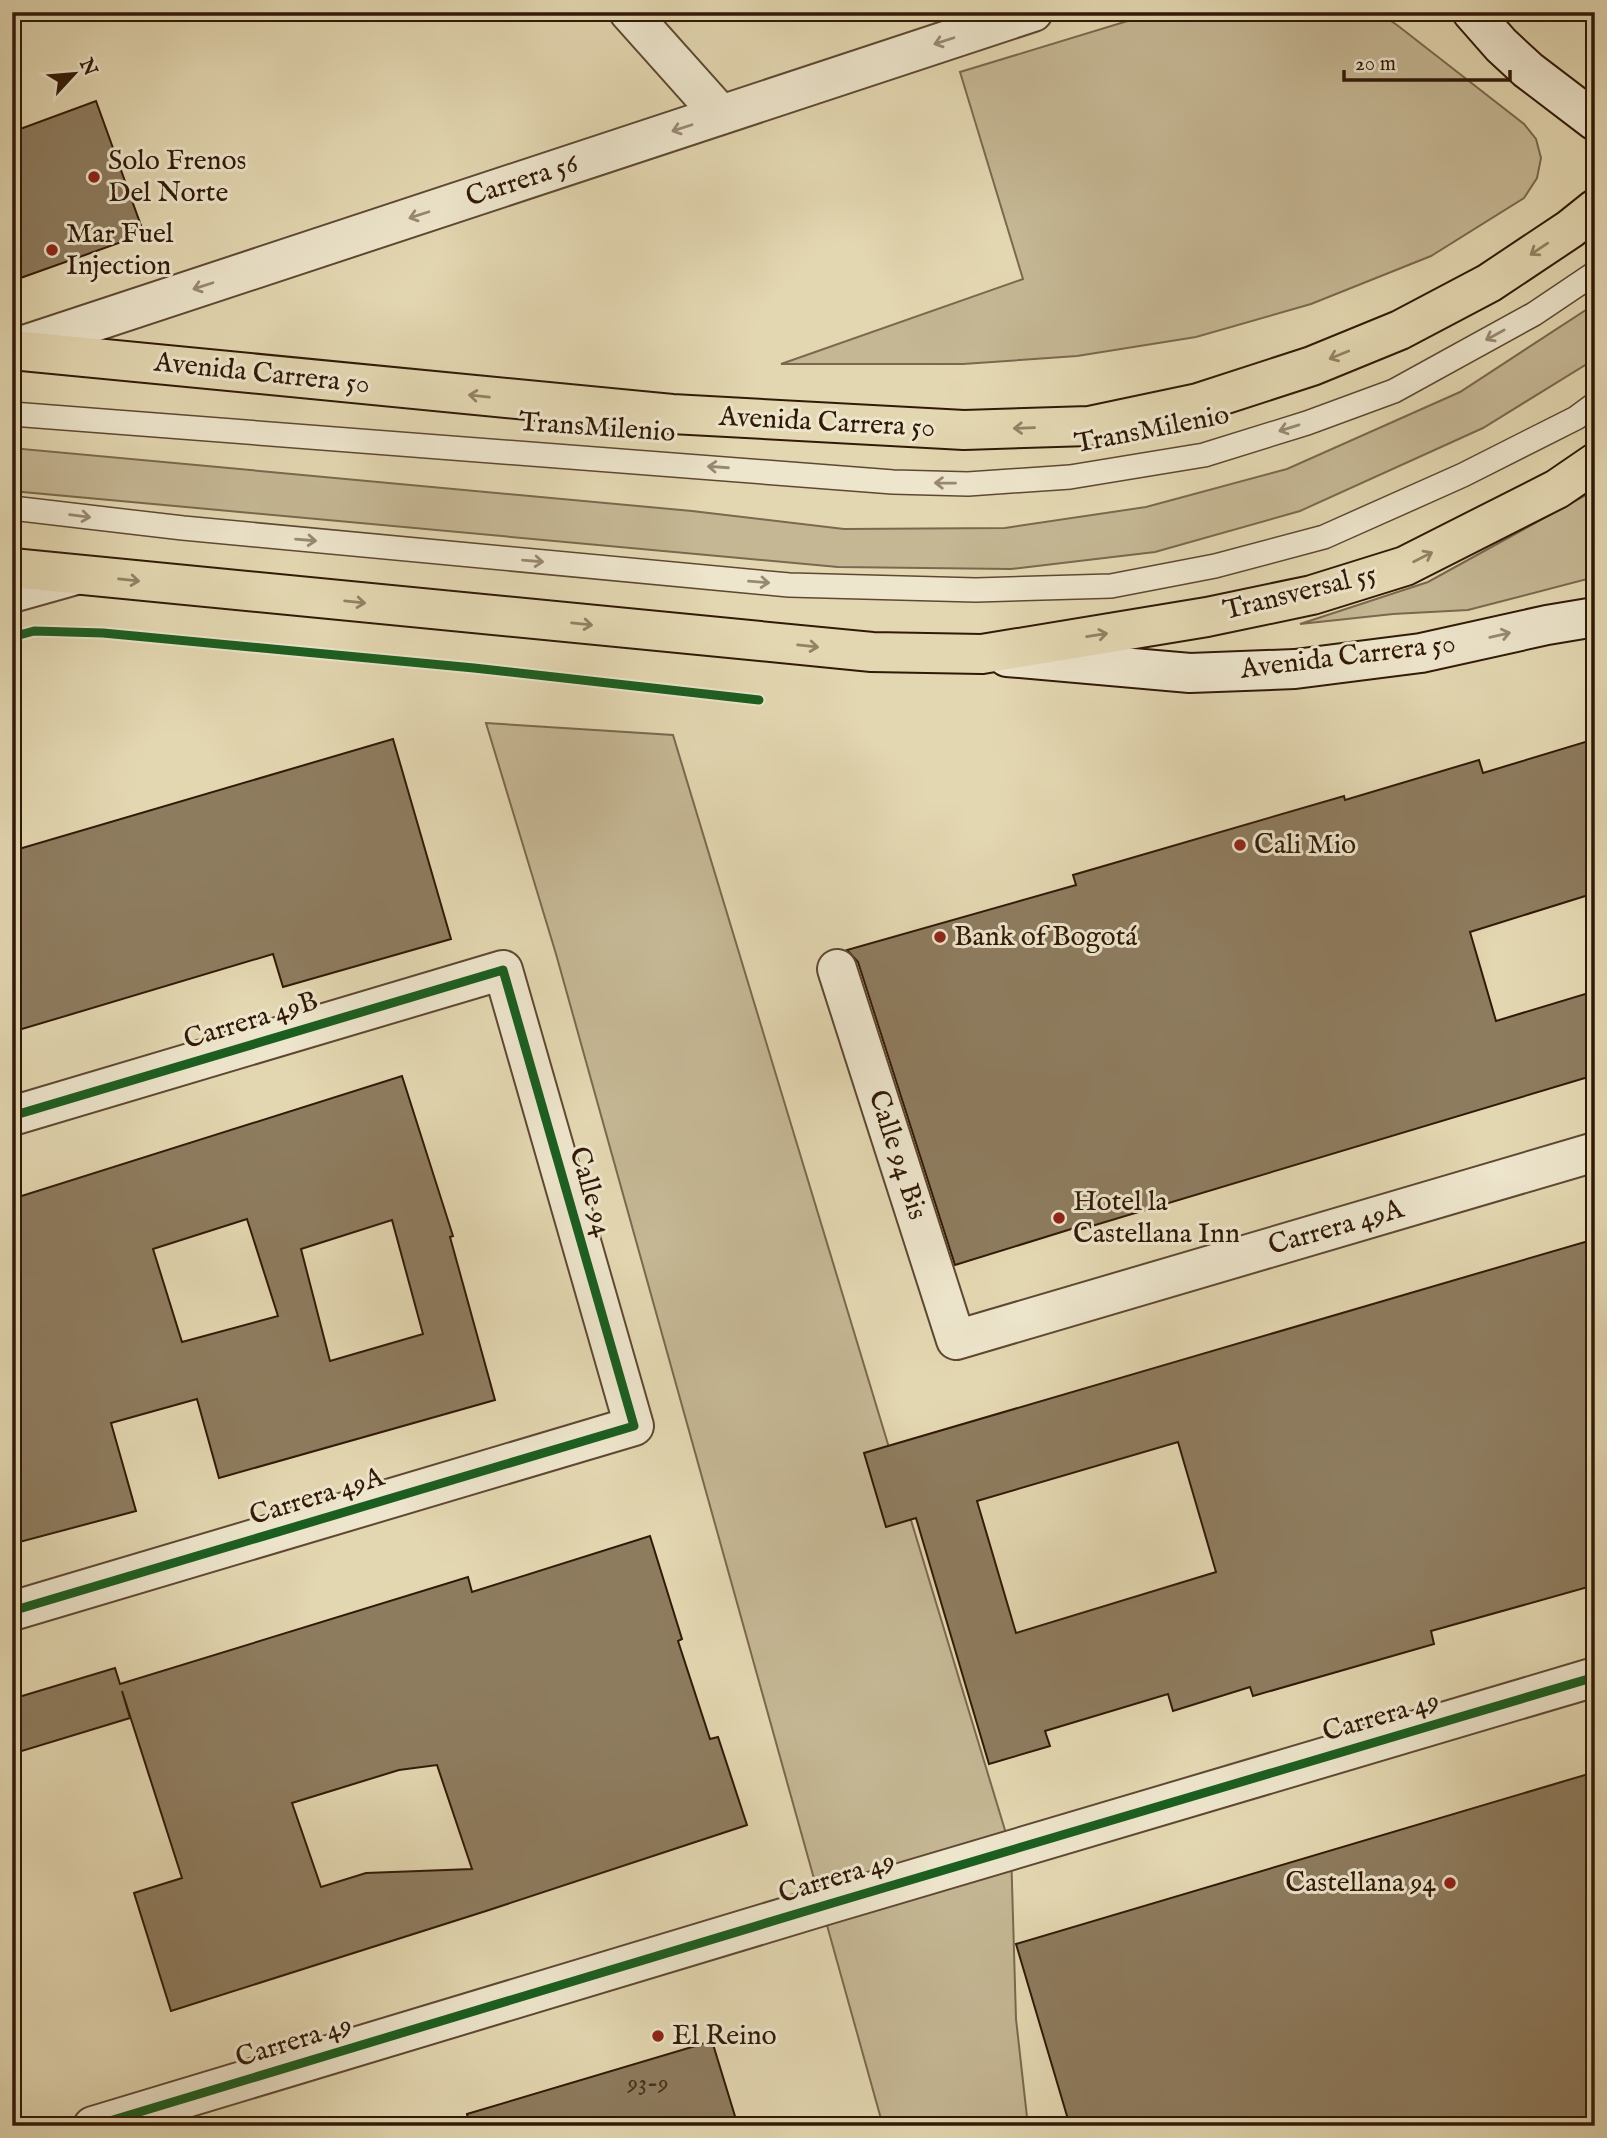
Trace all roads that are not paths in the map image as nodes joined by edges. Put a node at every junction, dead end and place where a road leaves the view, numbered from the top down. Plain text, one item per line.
1 (629, 12) edge
2 (1032, 12) edge
3 (1471, 13) edge
4 (721, 115) junction
5 (1595, 121) edge
6 (1595, 209) edge
7 (1595, 273) edge
8 (12, 349) edge
9 (1595, 404) edge
10 (12, 414) edge
11 (1595, 463) edge
12 (12, 508) edge
13 (12, 568) edge
14 (76, 575) junction
15 (12, 593) edge
16 (1595, 617) edge
17 (982, 654) junction
18 (837, 969) dead end
19 (503, 970) joint
20 (12, 1116) edge
21 (1595, 1152) edge
22 (956, 1340) joint
23 (634, 1426) joint
24 (12, 1611) edge
25 (1595, 1677) edge
26 (93, 2126) edge

1 - 4 street
2 -> 4 street, Carrera 56
3 - 5 street
4 -> 8 street, Carrera 56
6 -> 8 main road, Avenida Carrera 50
7 -> 10 lane, TransMilenio
12 -> 9 lane
17 -> 11 main road, Transversal 55
13 - 14 main road, Avenida Carrera 50
14 - 15 street
14 -> 17 main road, Avenida Carrera 50
17 -> 16 street, Avenida Carrera 50
18 - 22 street, Calle 94 Bis
19 - 20 street, Carrera 49B
19 - 23 street, Calle 94
21 - 22 street, Carrera 49A
23 - 24 street, Carrera 49A
25 - 26 street, Carrera 49

